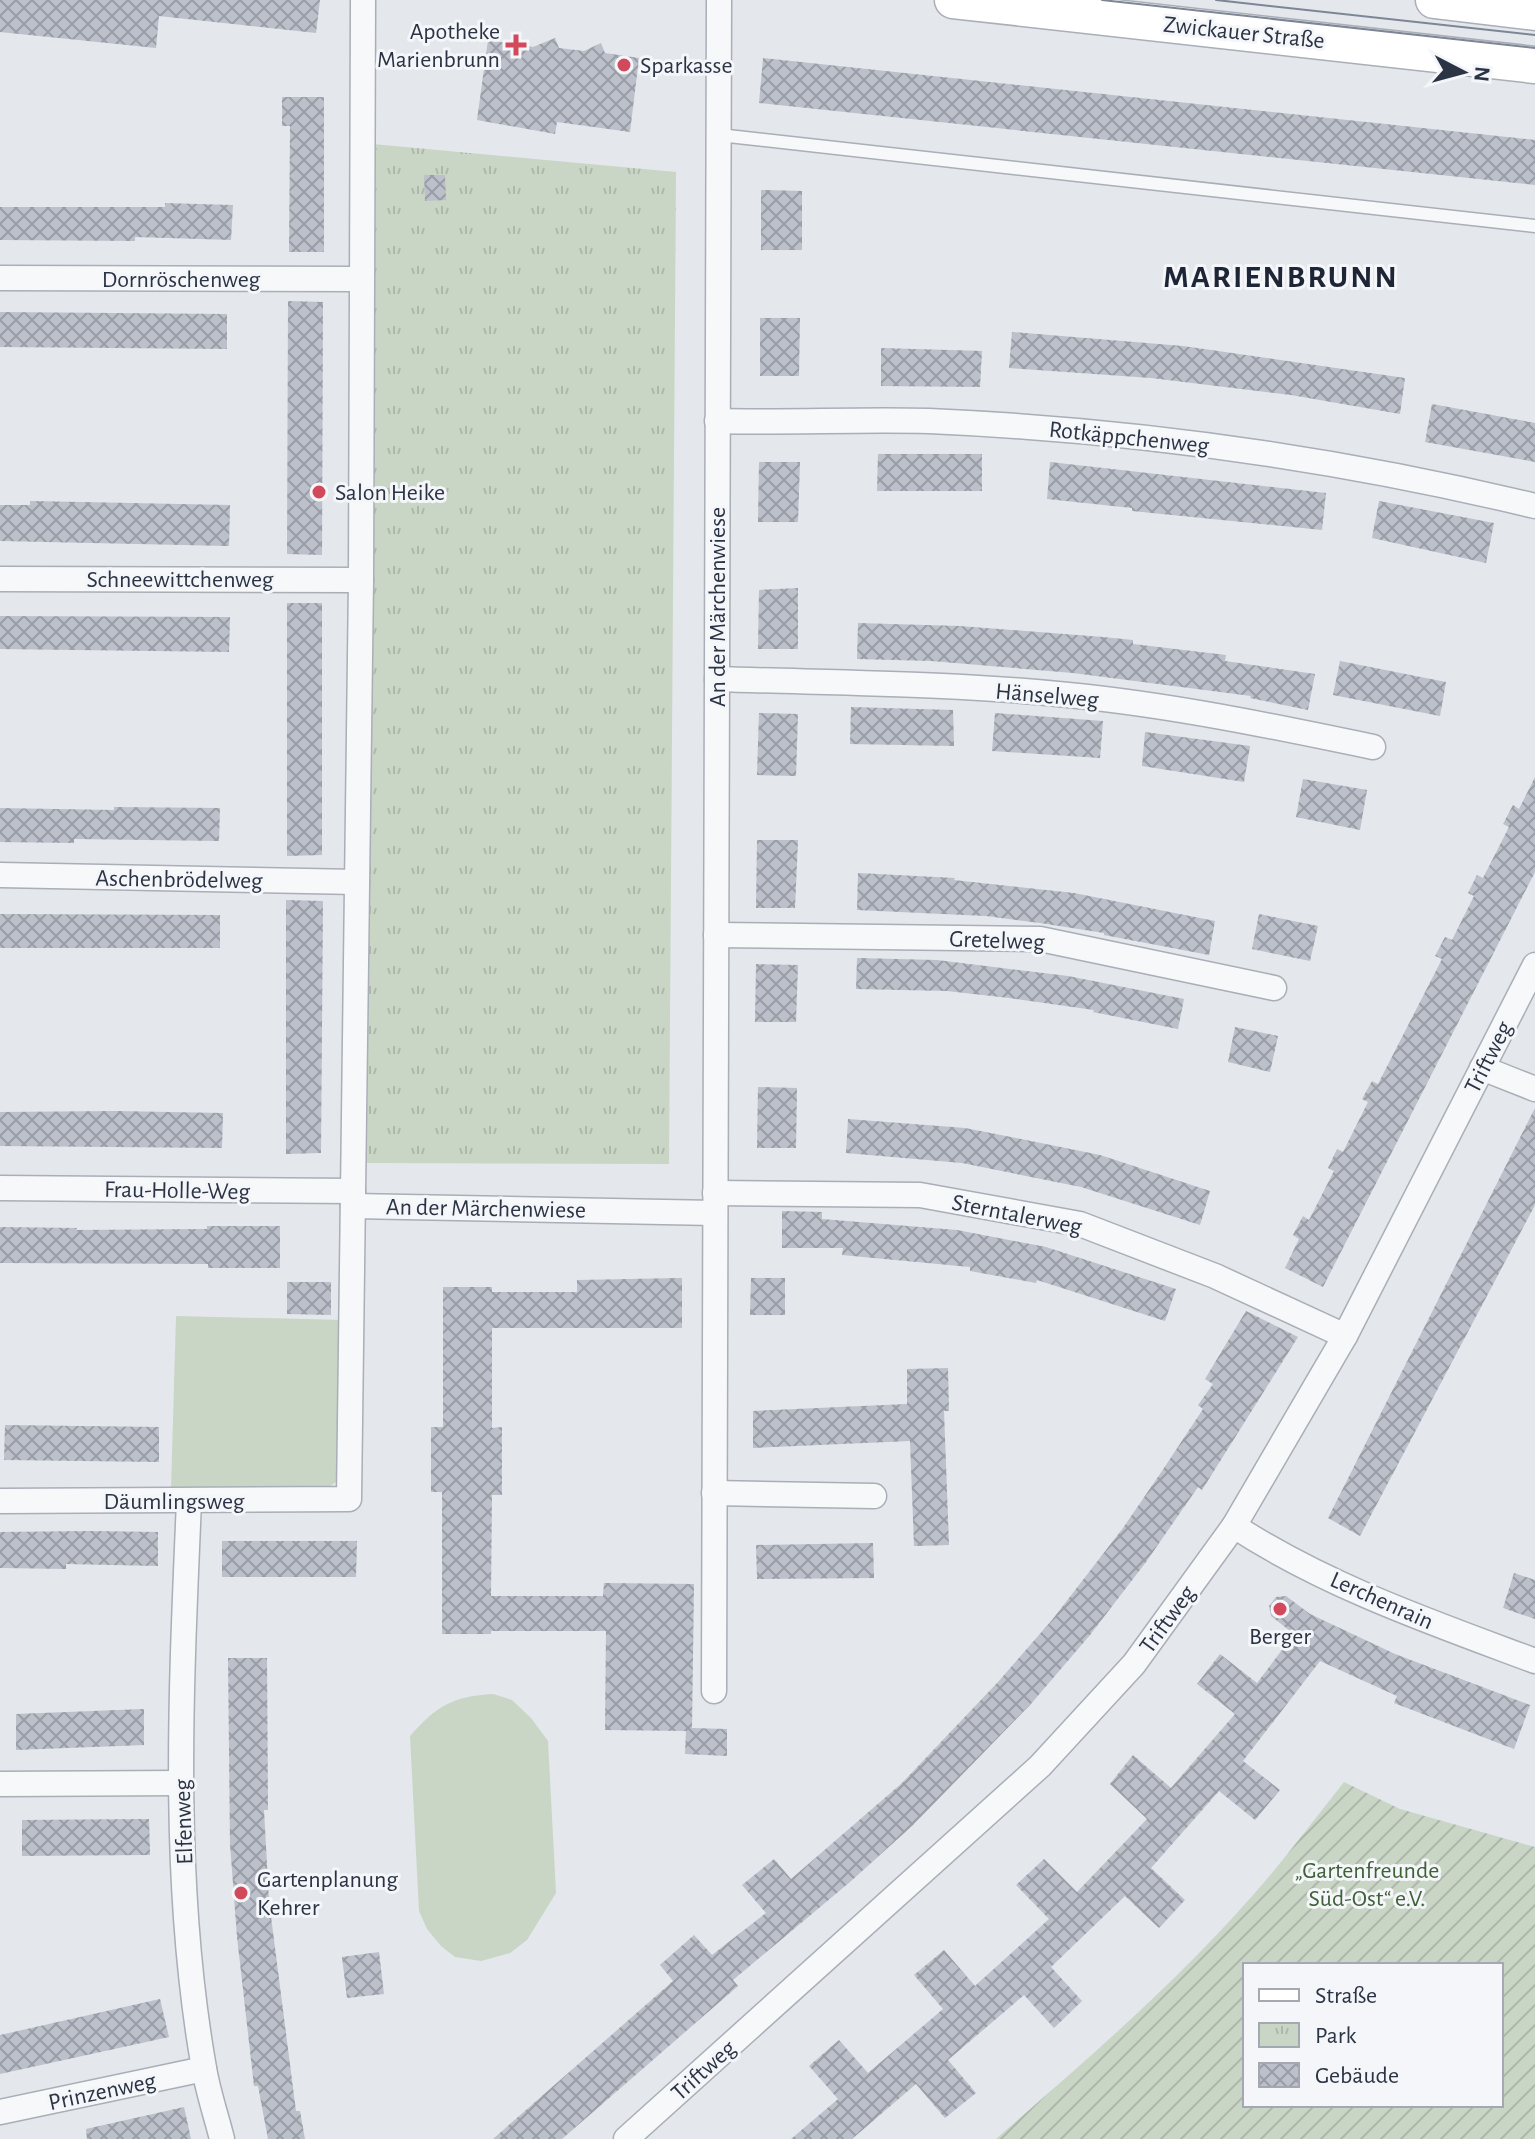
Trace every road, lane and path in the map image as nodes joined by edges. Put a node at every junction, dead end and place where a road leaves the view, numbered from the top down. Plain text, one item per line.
1 (363, 0) edge
2 (719, 0) edge
3 (953, 0) edge
4 (1434, 0) edge
5 (1535, 12) edge
6 (1535, 65) edge
7 (719, 135) junction
8 (1535, 226) edge
9 (0, 278) edge
10 (361, 279) junction
11 (717, 421) junction
12 (1535, 506) edge
13 (0, 579) edge
14 (361, 580) junction
15 (717, 679) junction
16 (1373, 747) dead end
17 (0, 875) edge
18 (357, 882) junction
19 (716, 935) junction
20 (1535, 965) edge
21 (1274, 988) dead end
22 (1482, 1068) junction
23 (1535, 1089) edge
24 (0, 1188) edge
25 (353, 1199) junction
26 (715, 1203) junction
27 (1345, 1336) junction
28 (714, 1493) junction
29 (874, 1496) dead end
30 (349, 1499) joint
31 (0, 1501) edge
32 (189, 1501) junction
33 (1234, 1526) junction
34 (1535, 1661) edge
35 (714, 1691) dead end
36 (181, 1783) junction
37 (0, 1784) edge
38 (204, 2069) junction
39 (0, 2112) edge
40 (222, 2139) edge
41 (626, 2139) edge

1 - 10 street, An der Märchenwiese
2 - 7 street, An der Märchenwiese
3 - 6 main road, Zwickauer Straße
4 - 5 main road
7 - 8 lane
7 - 11 street, An der Märchenwiese
9 - 10 street, Dornröschenweg
10 - 14 street, An der Märchenwiese
11 - 12 street, Rotkäppchenweg
11 - 15 street, An der Märchenwiese
13 - 14 street, Schneewittchenweg
14 - 18 street, An der Märchenwiese
15 - 16 street, Hänselweg
15 - 19 street, An der Märchenwiese
17 - 18 street, Aschenbrödelweg
18 - 25 street, An der Märchenwiese
19 - 21 street, Gretelweg
19 - 26 street, An der Märchenwiese
20 - 22 street, Triftweg
22 - 23 street
22 - 27 street, Triftweg
24 - 25 street, Frau-Holle-Weg
25 - 26 street, An der Märchenwiese
25 - 30 street, An der Märchenwiese
26 - 27 street, Sterntalerweg
26 - 28 street, An der Märchenwiese
27 - 33 street, Triftweg
28 - 29 street
28 - 35 street, An der Märchenwiese
30 - 32 street, Däumlingsweg
31 - 32 street, Däumlingsweg
32 - 36 street, Elfenweg
33 - 34 street, Lerchenrain
33 - 41 street, Triftweg
36 - 37 street
36 - 38 street, Elfenweg
38 - 39 street, Prinzenweg
38 - 40 street, Elfenweg

